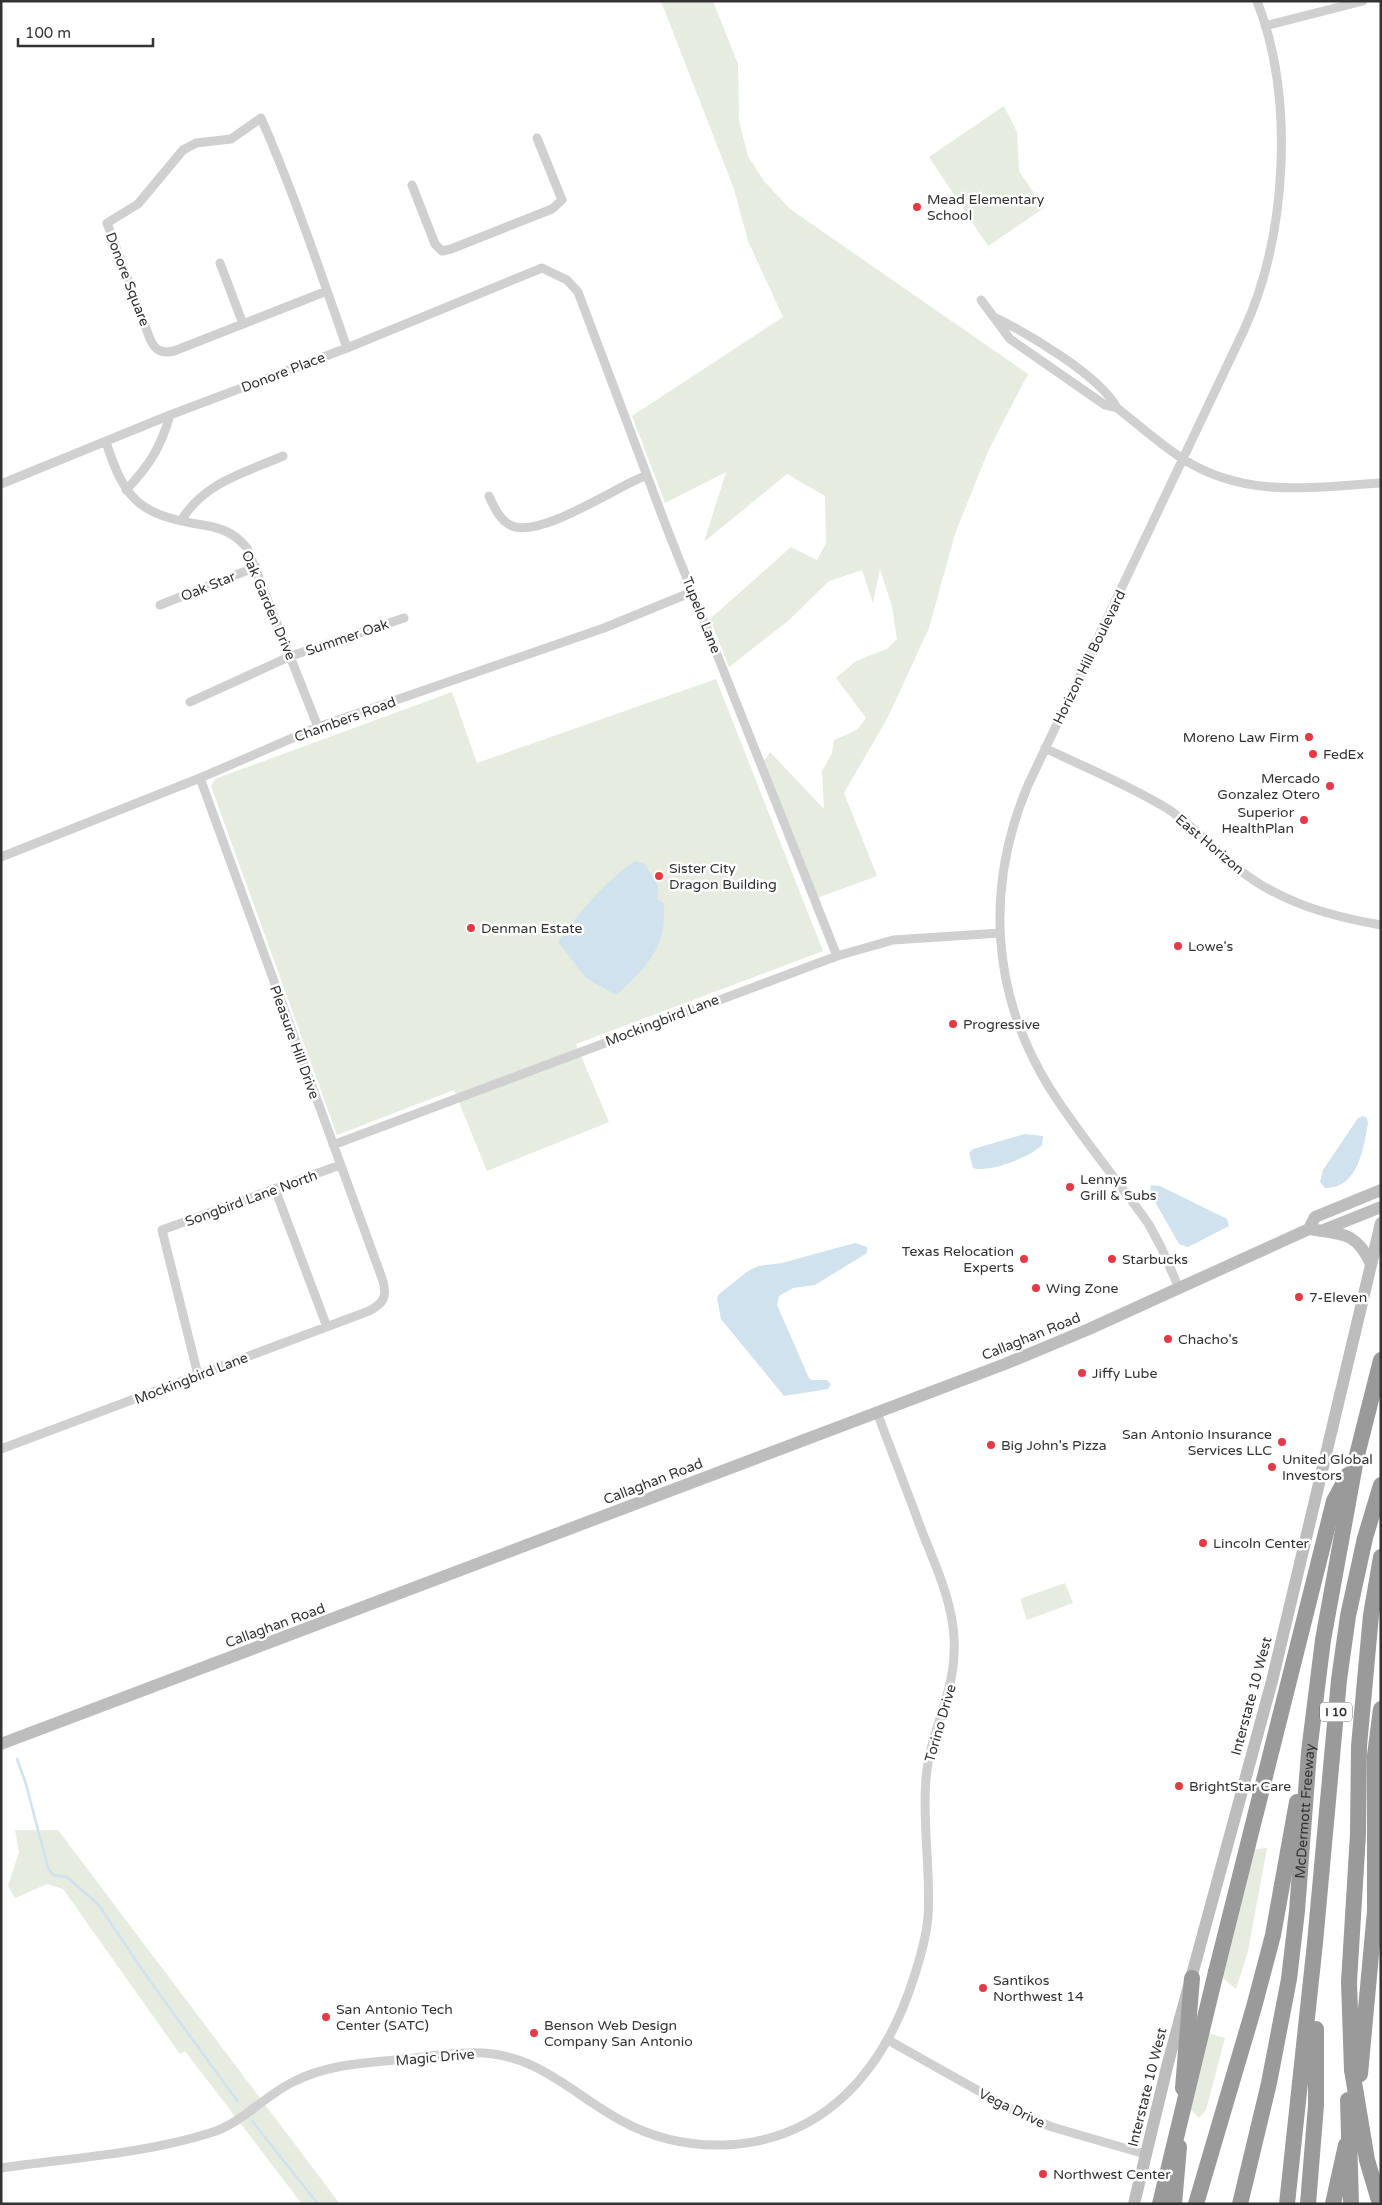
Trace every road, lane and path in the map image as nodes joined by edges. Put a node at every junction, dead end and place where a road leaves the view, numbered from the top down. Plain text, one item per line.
1 (1257, 1) edge
2 (1362, 1) edge
3 (1265, 26) junction
4 (537, 138) dead end
5 (412, 185) dead end
6 (220, 263) dead end
7 (563, 278) joint
8 (327, 291) junction
9 (981, 300) dead end
10 (994, 318) junction
11 (243, 324) junction
12 (1042, 345) junction
13 (348, 348) junction
14 (1034, 356) junction
15 (1117, 408) junction
16 (170, 415) junction
17 (106, 442) junction
18 (282, 456) dead end
19 (1184, 459) junction
20 (647, 475) junction
21 (1381, 483) edge
22 (1, 484) edge
23 (126, 490) junction
24 (489, 496) dead end
25 (181, 521) junction
26 (256, 567) junction
27 (692, 592) junction
28 (160, 605) dead end
29 (404, 618) dead end
30 (291, 656) junction
31 (190, 702) dead end
32 (318, 727) junction
33 (1045, 748) junction
34 (200, 778) junction
35 (1, 857) edge
36 (1381, 925) edge
37 (1000, 933) junction
38 (836, 956) junction
39 (333, 1145) junction
40 (340, 1165) junction
41 (275, 1189) junction
42 (1381, 1190) edge
43 (1381, 1207) edge
44 (1381, 1223) edge
45 (1315, 1230) junction
46 (1375, 1254) edge
47 (1179, 1288) junction
48 (380, 1304) joint
49 (327, 1326) junction
50 (1381, 1360) edge
51 (198, 1375) junction
52 (877, 1412) junction
53 (1, 1449) edge
54 (1356, 1459) junction
55 (1381, 1485) edge
56 (1381, 1557) edge
57 (1381, 1709) edge
58 (1, 1744) edge
59 (1309, 1752) junction
60 (1316, 1943) junction
61 (1192, 1978) junction
62 (888, 2040) junction
63 (1352, 2070) junction
64 (1145, 2154) junction
65 (1, 2168) edge
66 (1134, 2204) edge
67 (1160, 2204) edge
68 (1174, 2204) edge
69 (1196, 2204) edge
70 (1240, 2204) edge
71 (1287, 2204) edge
72 (1308, 2204) edge
73 (1333, 2204) edge
74 (1351, 2204) edge
75 (1380, 2204) edge

1 - 3 street, Horizon Hill Boulevard
2 - 3 street
3 - 19 street, Horizon Hill Boulevard
4 - 5 street
6 - 11 street
7 - 13 street, Donore Place
7 - 20 street, Tupelo Lane
8 - 11 street, Donore Square
8 - 11 street, Donore Square
8 - 13 street, Donore Square
9 - 10 street
10 - 12 street
10 - 14 street
12 - 14 street
12 - 15 street
13 - 16 street, Donore Place
14 - 15 street
15 - 19 street
16 - 17 street, Donore Place
16 - 23 street
17 - 22 street, Donore Place
17 - 23 street, Oak Garden Drive
18 - 25 street
19 - 21 street
19 - 33 street, Horizon Hill Boulevard
20 - 24 street
20 - 27 street, Tupelo Lane
23 - 25 street, Oak Garden Drive
25 - 26 street, Oak Garden Drive
26 - 28 street, Oak Star
26 - 30 street, Oak Garden Drive
27 - 32 street, Chambers Road
27 - 38 street, Tupelo Lane
29 - 30 street, Summer Oak
30 - 31 street, Summer Oak
30 - 32 street, Oak Garden Drive
32 - 34 street, Chambers Road
33 - 36 street, East Horizon
33 - 37 street, Horizon Hill Boulevard
34 - 35 street, Chambers Road
34 - 39 street, Pleasure Hill Drive
37 - 38 street, Mockingbird Lane
37 - 47 street, Horizon Hill Boulevard
38 - 39 street, Mockingbird Lane
39 - 40 street, Pleasure Hill Drive
40 - 41 street, Songbird Lane North
40 - 48 street, Pleasure Hill Drive
41 - 49 street
41 - 51 street, Songbird Lane North
42 - 45 main road, Callaghan Road
43 - 45 main road, Callaghan Road
44 - 46 main road, Interstate 10 West
45 - 46 main road
45 - 47 main road, Callaghan Road
46 - 61 main road, Interstate 10 West
47 - 52 main road, Callaghan Road
48 - 49 street, Mockingbird Lane
49 - 51 street, Mockingbird Lane
50 - 54 highway, McDermott Freeway / I 10
51 - 53 street, Mockingbird Lane
52 - 58 main road, Callaghan Road
52 - 62 street, Torino Drive
54 - 59 highway, McDermott Freeway / I 10
54 - 67 highway, bridge
55 - 60 highway, McDermott Freeway / I 10
56 - 63 highway
57 - 73 highway
59 - 69 highway
59 - 70 highway, McDermott Freeway / I 10
60 - 71 highway, McDermott Freeway / I 10
60 - 72 highway
61 - 64 main road, Interstate 10 West
61 - 68 highway
62 - 64 street, Vega Drive
62 - 65 street, Magic Drive
63 - 74 highway, bridge
63 - 75 highway, bridge
64 - 66 main road, Interstate 10 West

